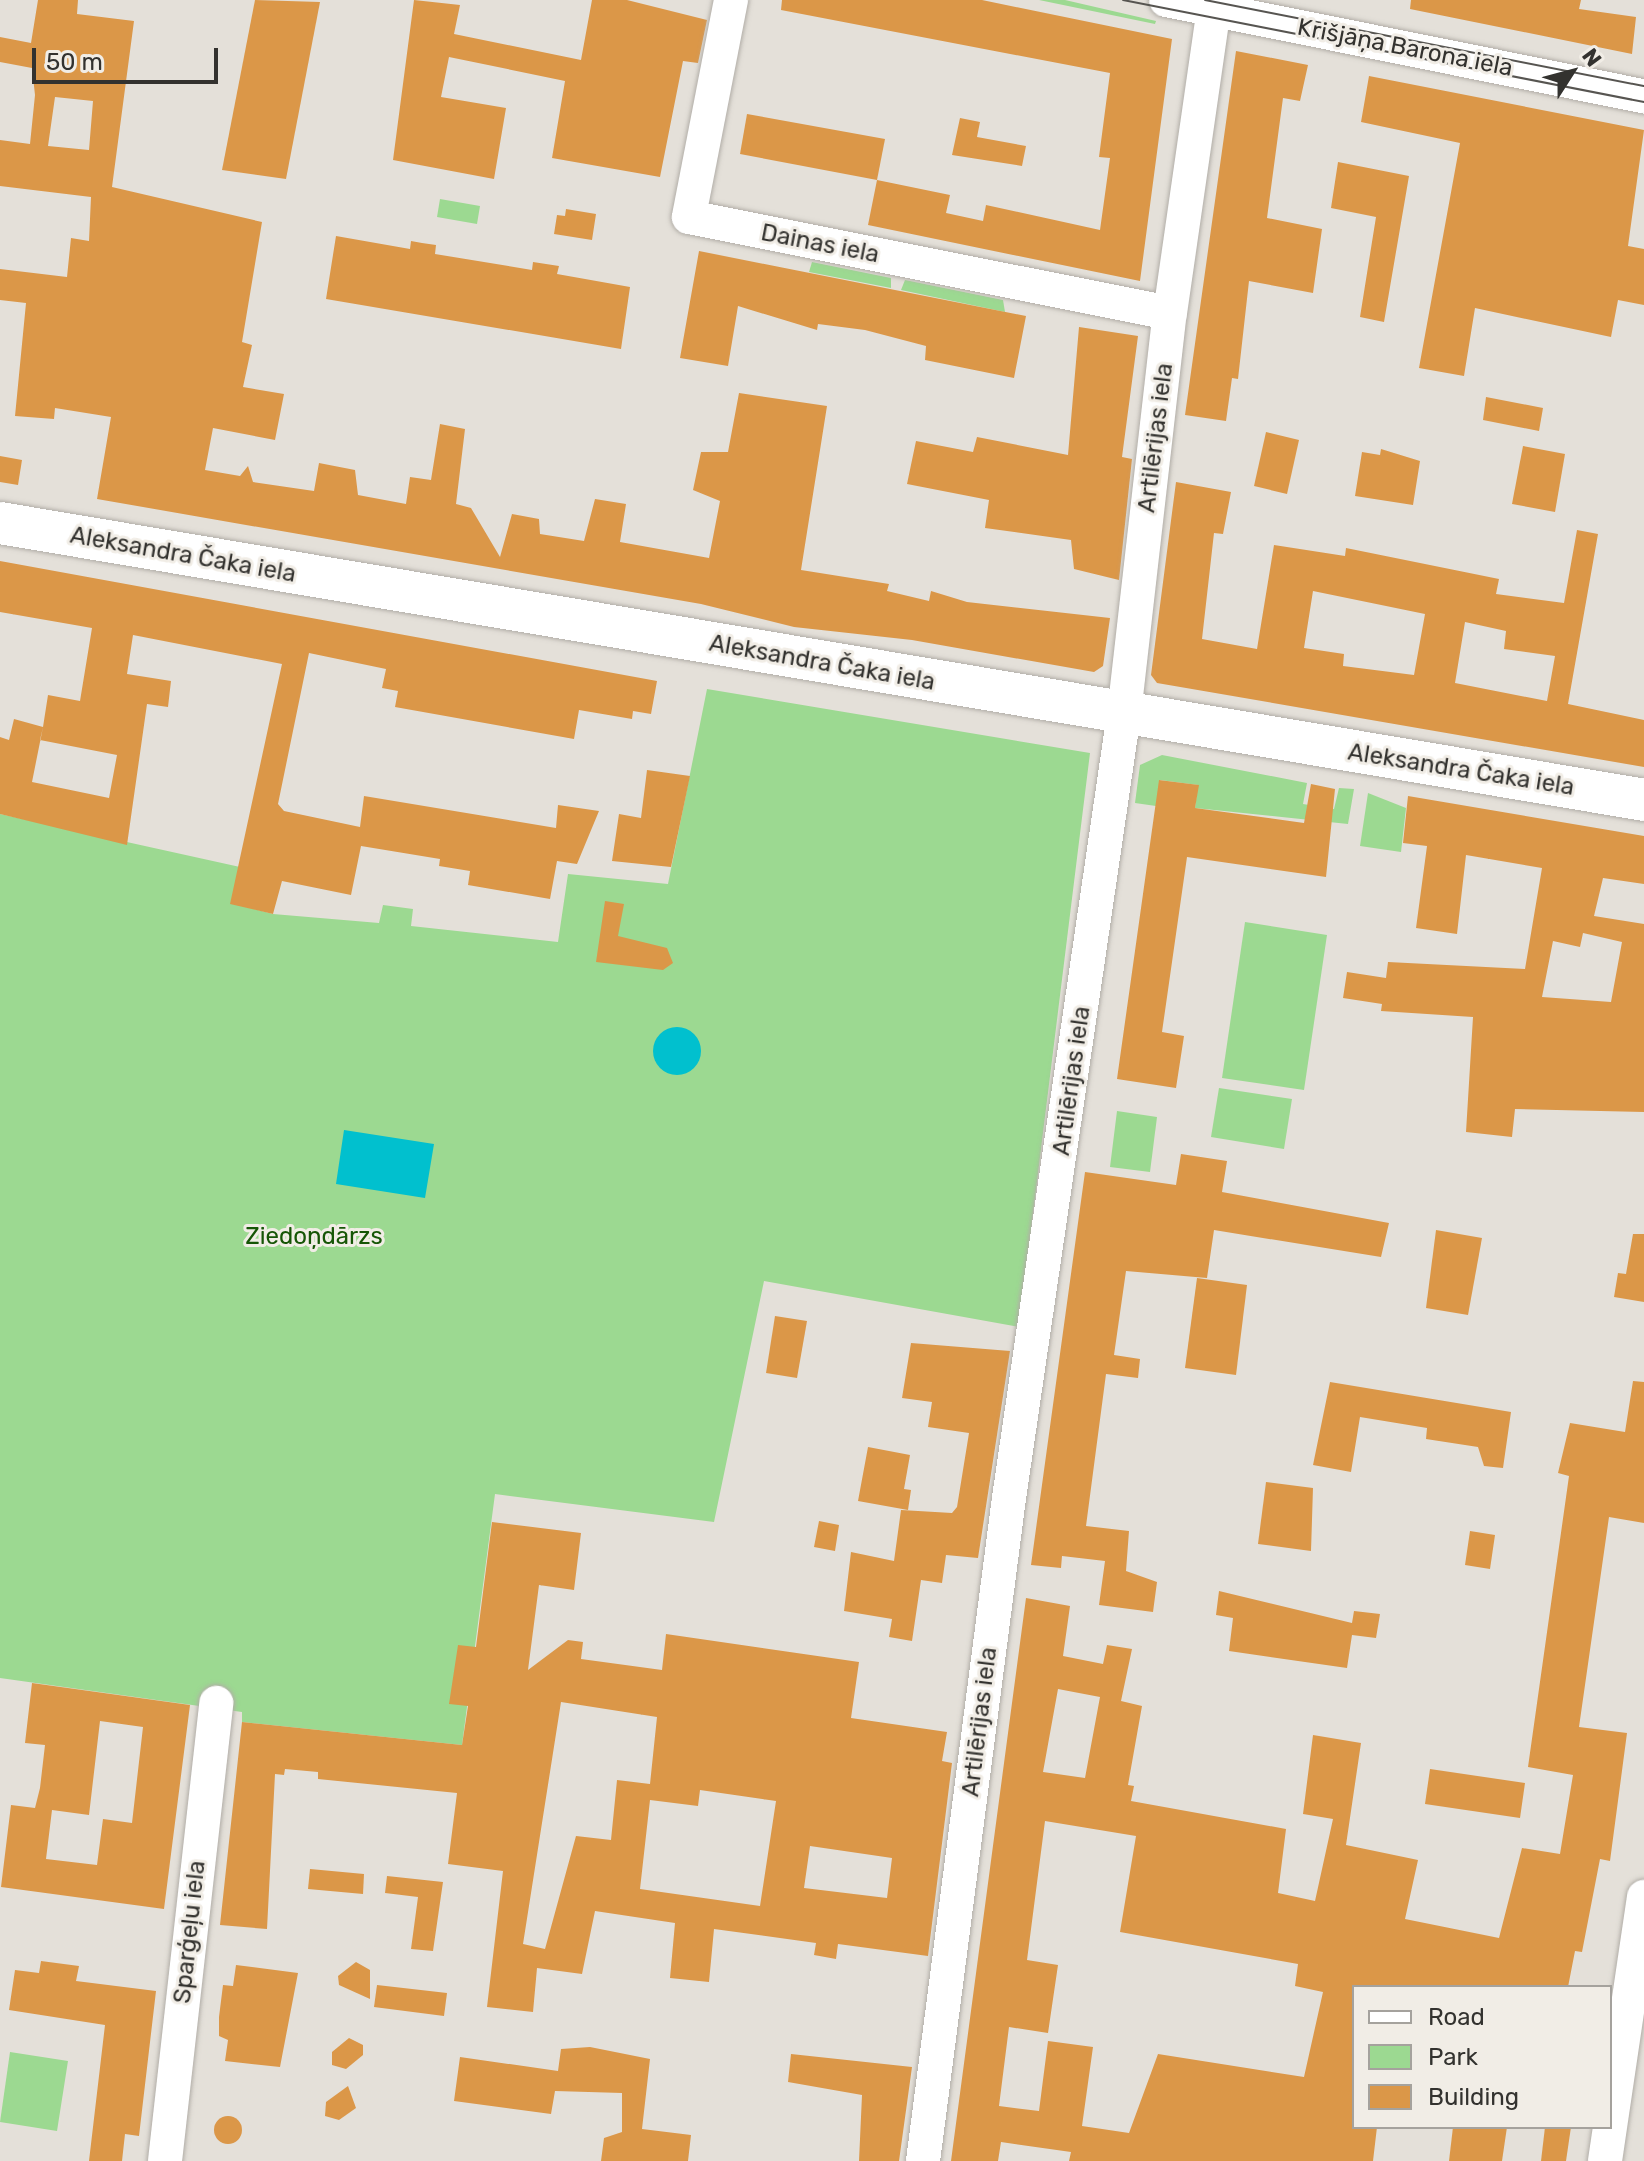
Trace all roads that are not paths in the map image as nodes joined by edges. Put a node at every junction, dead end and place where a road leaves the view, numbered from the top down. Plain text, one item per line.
1 (731, 0) edge
2 (1166, 0) edge
3 (1214, 5) edge
4 (1644, 96) edge
5 (1170, 313) junction
6 (0, 523) edge
7 (1124, 714) junction
8 (1644, 800) edge
9 (216, 1703) dead end
10 (1644, 1897) edge
11 (1612, 2114) edge
12 (1610, 2129) edge
13 (165, 2161) edge
14 (923, 2161) edge
15 (1605, 2161) edge

1 - 5 street, Dainas iela
2 - 3 street, Krišjāņa Barona iela
3 - 4 street, Krišjāņa Barona iela
3 - 5 street, Artilērijas iela
5 - 7 street, Artilērijas iela
6 - 7 main road, Aleksandra Čaka iela
7 - 8 main road, Aleksandra Čaka iela
7 - 14 street, Artilērijas iela
9 - 13 street, Sparģeļu iela
10 - 11 street
12 - 15 street

